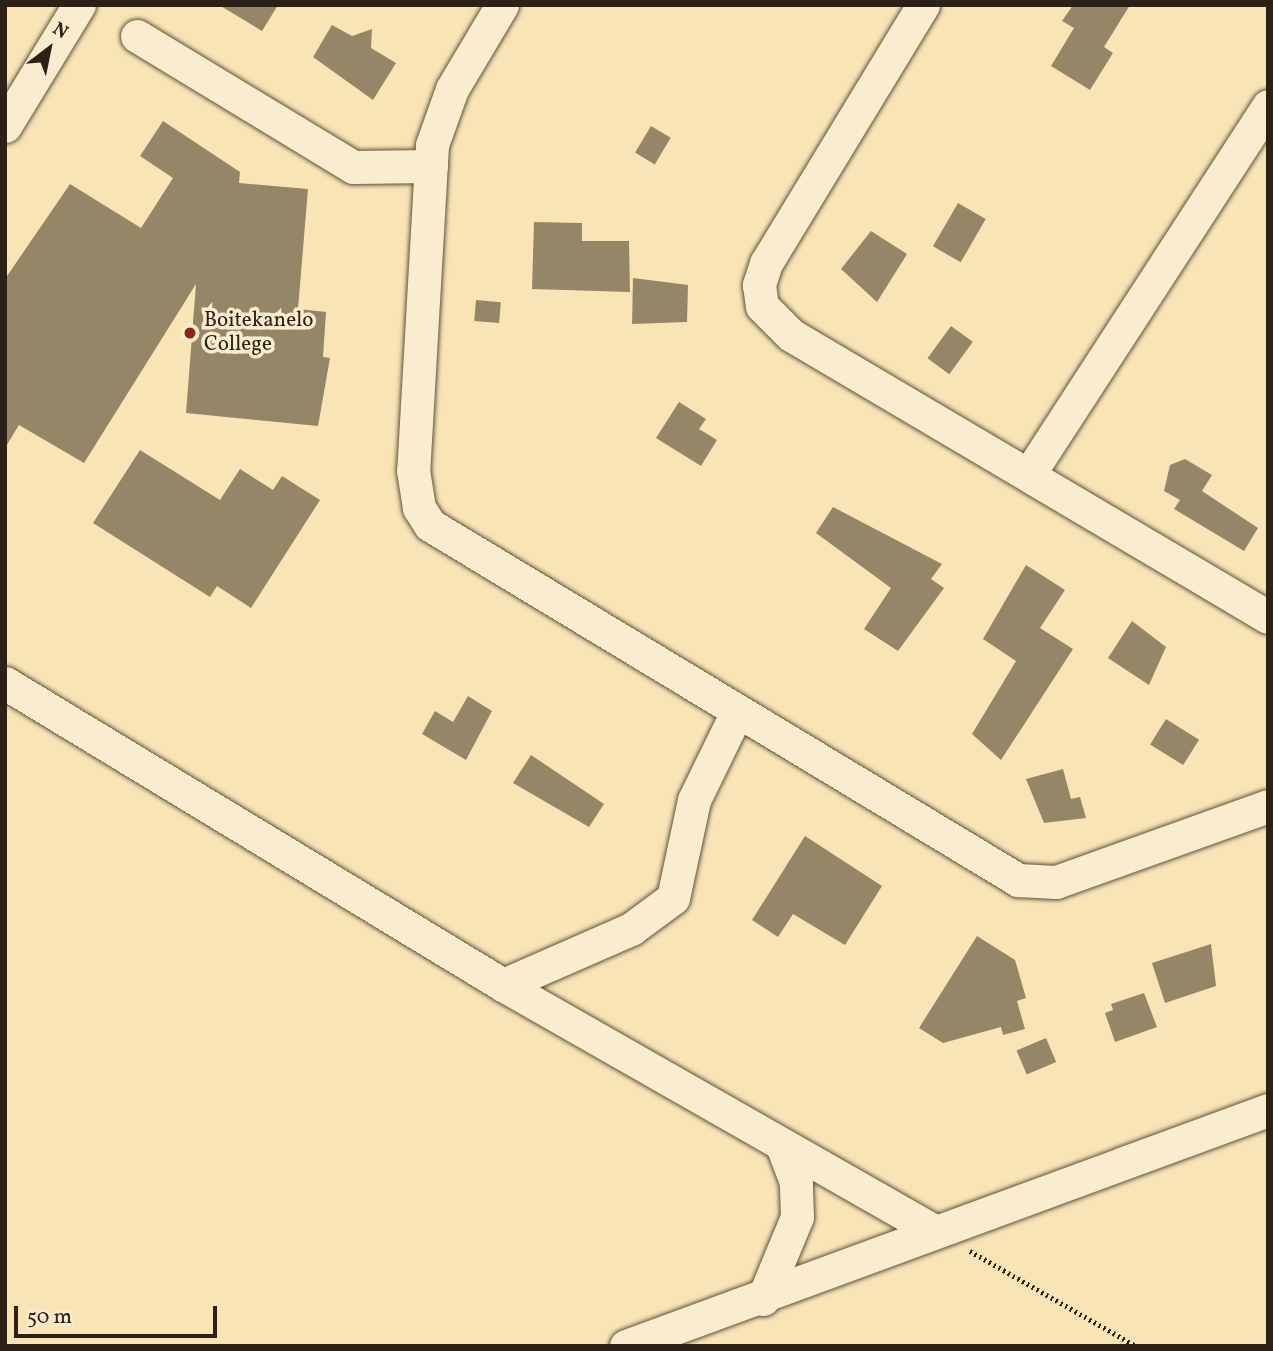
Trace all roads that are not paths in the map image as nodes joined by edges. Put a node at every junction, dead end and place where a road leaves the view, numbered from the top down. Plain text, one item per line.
1 (79, 5) edge
2 (502, 5) edge
3 (923, 5) edge
4 (137, 36) dead end
5 (1268, 106) edge
6 (5, 126) edge
7 (431, 166) junction
8 (1031, 471) junction
9 (1268, 617) edge
10 (5, 683) edge
11 (736, 714) junction
12 (1268, 806) edge
13 (503, 985) junction
14 (1268, 1110) edge
15 (782, 1145) junction
16 (932, 1230) junction
17 (763, 1299) junction
18 (626, 1346) edge

1 - 6 street
2 - 7 street
3 - 8 street
4 - 7 street
5 - 8 street
7 - 11 street
8 - 9 street
10 - 13 street
11 - 12 street
11 - 13 street
13 - 15 street
14 - 16 street
15 - 16 street
15 - 17 street
16 - 17 street
17 - 18 street

